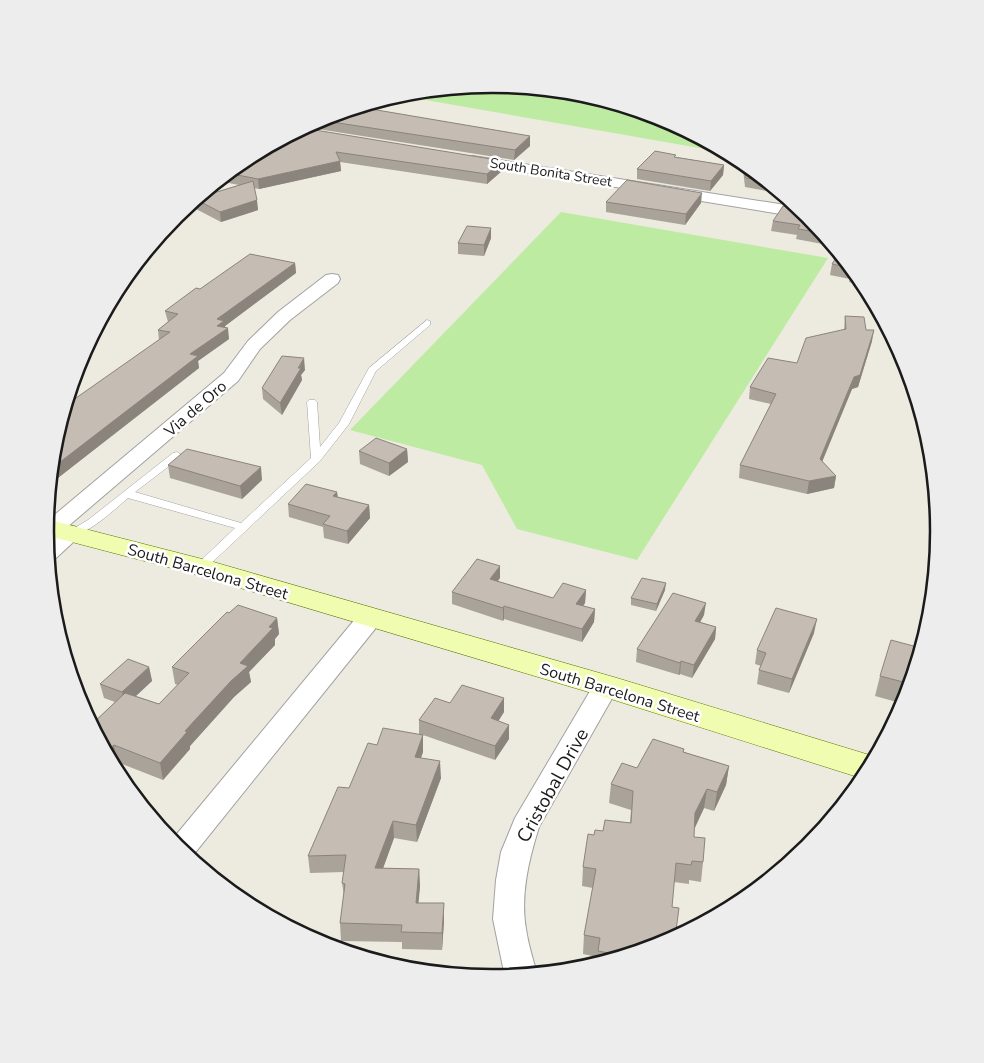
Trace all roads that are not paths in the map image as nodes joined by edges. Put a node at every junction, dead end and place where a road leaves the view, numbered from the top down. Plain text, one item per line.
1 (463, 158) edge
2 (790, 211) edge
3 (332, 279) dead end
4 (427, 323) dead end
5 (312, 402) dead end
6 (177, 455) edge
7 (316, 459) junction
8 (125, 495) junction
9 (244, 527) junction
10 (54, 536) edge
11 (200, 567) junction
12 (370, 618) junction
13 (606, 686) junction
14 (862, 766) edge
15 (185, 844) edge
16 (519, 969) edge

1 - 2 street, South Bonita Street
3 - 10 street, Via de Oro
4 - 7 lane
5 - 7 lane
6 - 8 lane
7 - 9 lane
8 - 9 lane
8 - 10 lane
9 - 11 lane
10 - 11 main road, South Barcelona Street
11 - 12 main road, South Barcelona Street
12 - 13 main road, South Barcelona Street
12 - 15 street
13 - 14 main road, South Barcelona Street
13 - 16 street, Cristobal Drive

